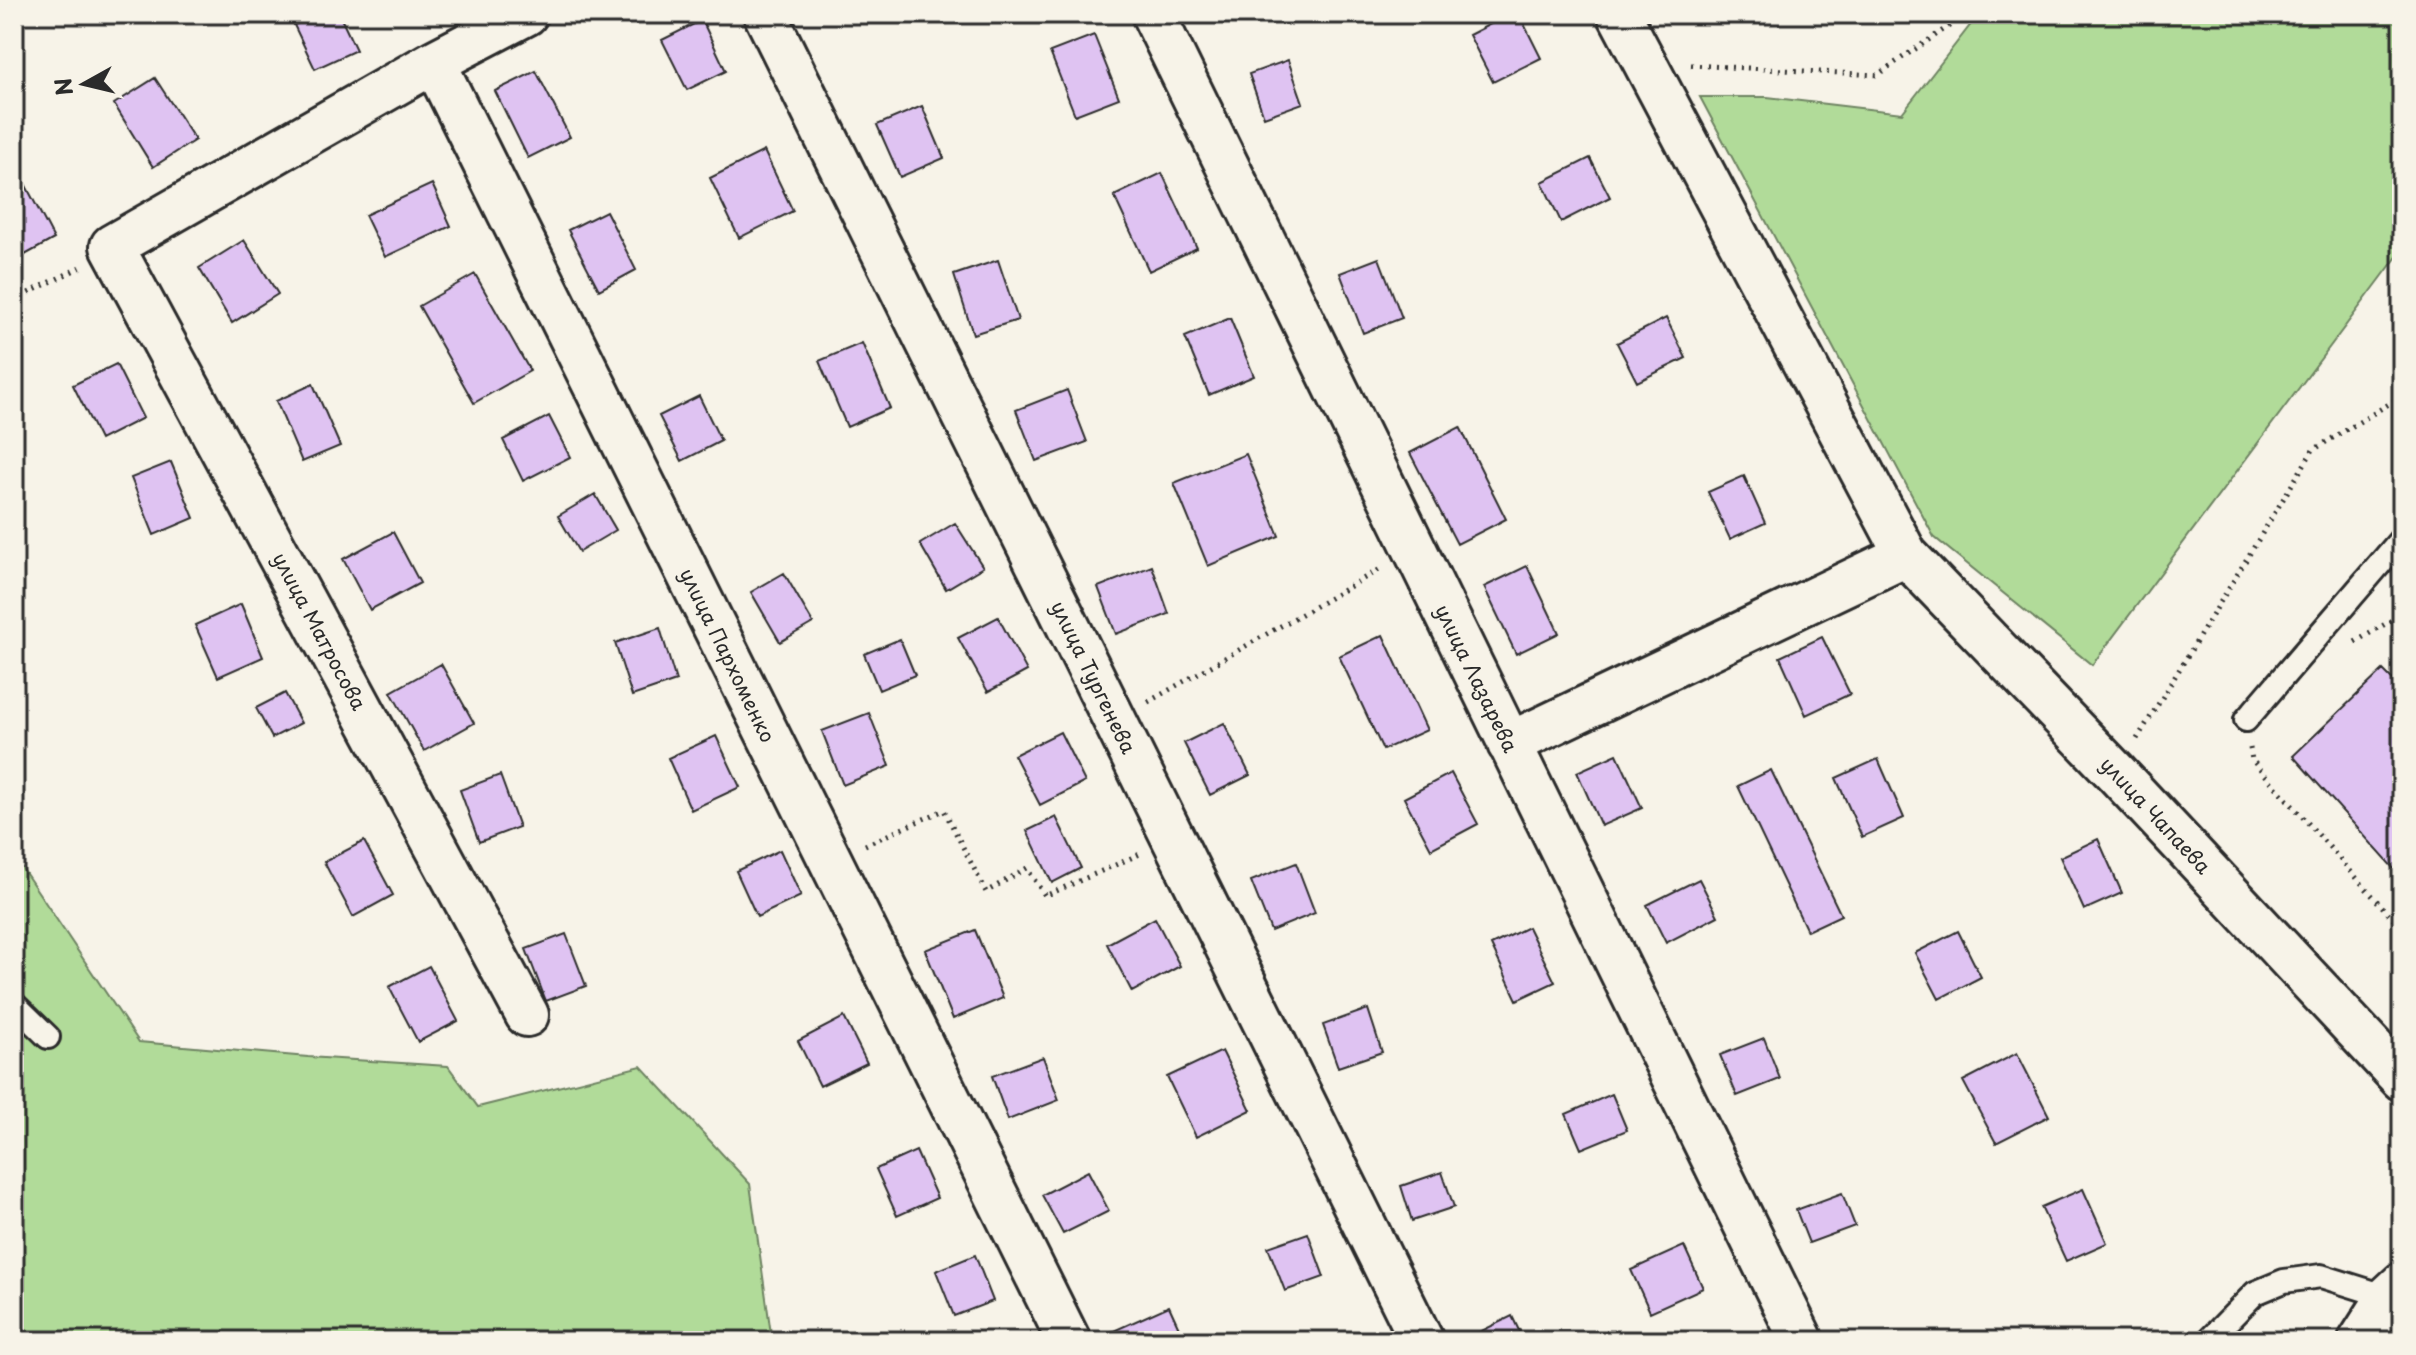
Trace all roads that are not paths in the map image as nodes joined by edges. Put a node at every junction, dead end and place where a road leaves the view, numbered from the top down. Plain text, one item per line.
1 (526, 14) edge
2 (765, 14) edge
3 (1153, 14) edge
4 (1619, 14) edge
5 (434, 62) junction
6 (2402, 538) edge
7 (1906, 555) junction
8 (2246, 720) road end
9 (1509, 744) junction
10 (14, 1004) edge
11 (527, 1015) dead end
12 (48, 1037) dead end
13 (2402, 1079) edge
14 (2395, 1291) edge
15 (1069, 1341) edge
16 (1422, 1341) edge
17 (1802, 1341) edge
18 (2208, 1341) edge
19 (2360, 1341) edge

1 - 5 street
2 - 16 street, улица Тургенева
3 - 9 street, улица Лазарева
4 - 7 street, улица Чапаева
5 - 11 street, улица Матросова
5 - 15 street, улица Пархоменко
6 - 8 lane
7 - 9 street
7 - 13 street, улица Чапаева
9 - 17 street, улица Лазарева
10 - 12 lane
14 - 18 lane
14 - 19 street

